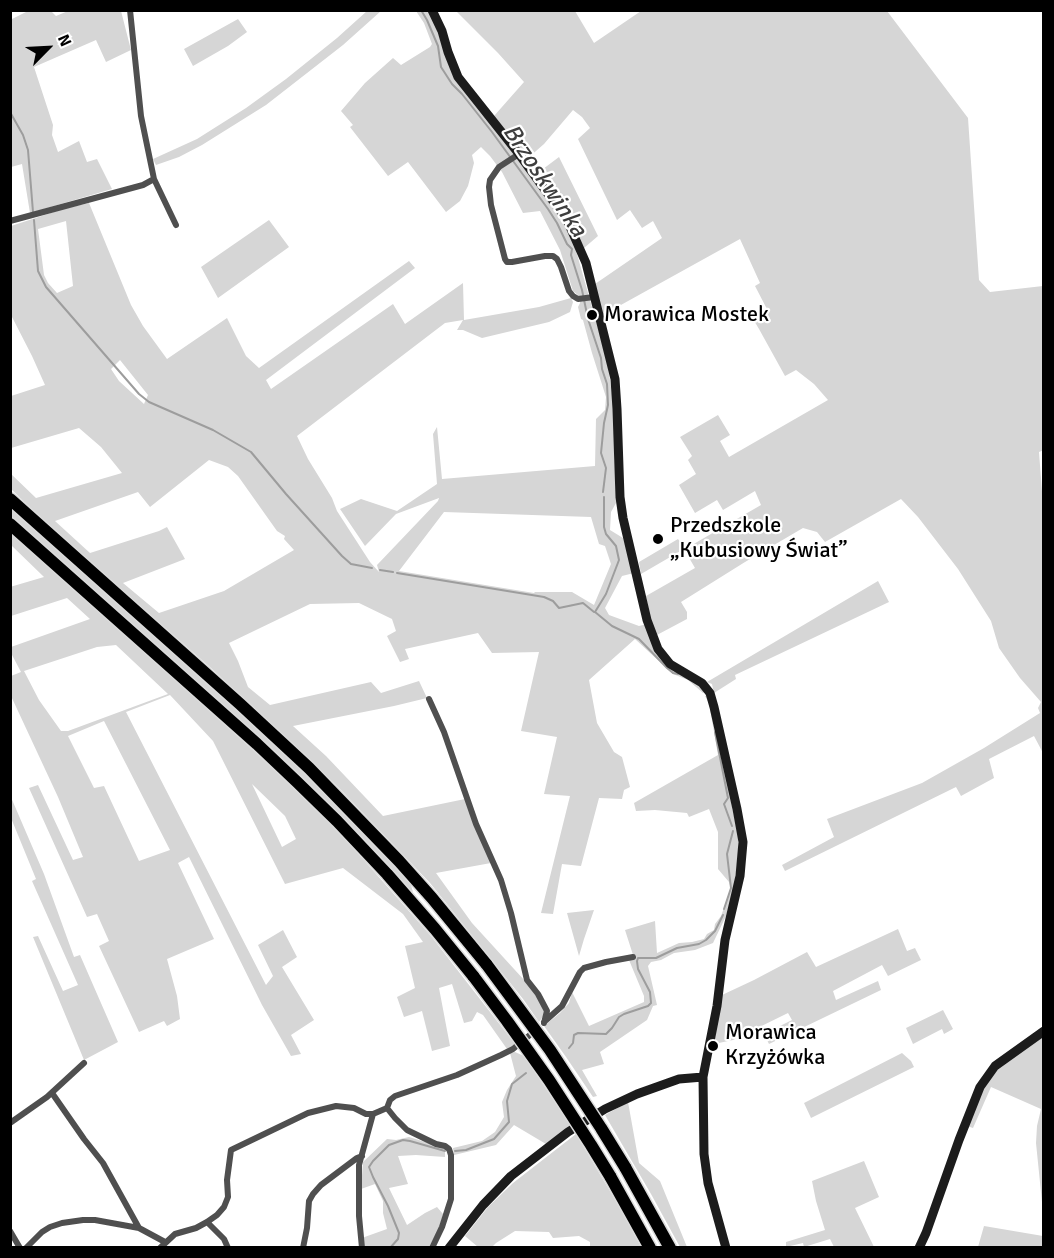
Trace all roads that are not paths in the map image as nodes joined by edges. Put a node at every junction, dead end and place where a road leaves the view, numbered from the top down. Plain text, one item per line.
1 (130, 10) edge
2 (432, 10) edge
3 (516, 155) junction
4 (154, 179) junction
5 (10, 221) edge
6 (176, 225) dead end
7 (587, 298) junction
8 (10, 499) edge
9 (10, 524) edge
10 (429, 699) dead end
11 (633, 957) dead end
12 (544, 1023) junction
13 (1044, 1031) edge
14 (84, 1063) dead end
15 (703, 1077) junction
16 (52, 1093) junction
17 (387, 1108) junction
18 (373, 1114) junction
19 (10, 1123) edge
20 (362, 1156) junction
21 (207, 1222) junction
22 (139, 1228) junction
23 (10, 1231) edge
24 (460, 1234) junction
25 (165, 1242) junction
26 (20, 1248) edge
27 (26, 1248) edge
28 (160, 1248) edge
29 (228, 1248) edge
30 (303, 1248) edge
31 (362, 1248) edge
32 (432, 1248) edge
33 (449, 1248) edge
34 (459, 1248) edge
35 (650, 1248) edge
36 (670, 1248) edge
37 (726, 1248) edge
38 (919, 1248) edge

1 - 4 street
2 - 3 street
3 - 7 street
3 - 7 street
4 - 5 street
4 - 6 street
7 - 15 street
8 - 36 highway, bridge
9 - 35 highway, bridge
10 - 12 street
11 - 12 street
12 - 17 street
13 - 38 street
14 - 16 street
15 - 24 street
15 - 37 street
16 - 19 street
16 - 22 street
17 - 18 street
17 - 32 street
18 - 20 street
18 - 21 street
20 - 30 street
20 - 31 street
21 - 25 street
21 - 29 street
22 - 25 street
22 - 27 street
23 - 26 street
24 - 33 street
24 - 34 street
25 - 28 street

